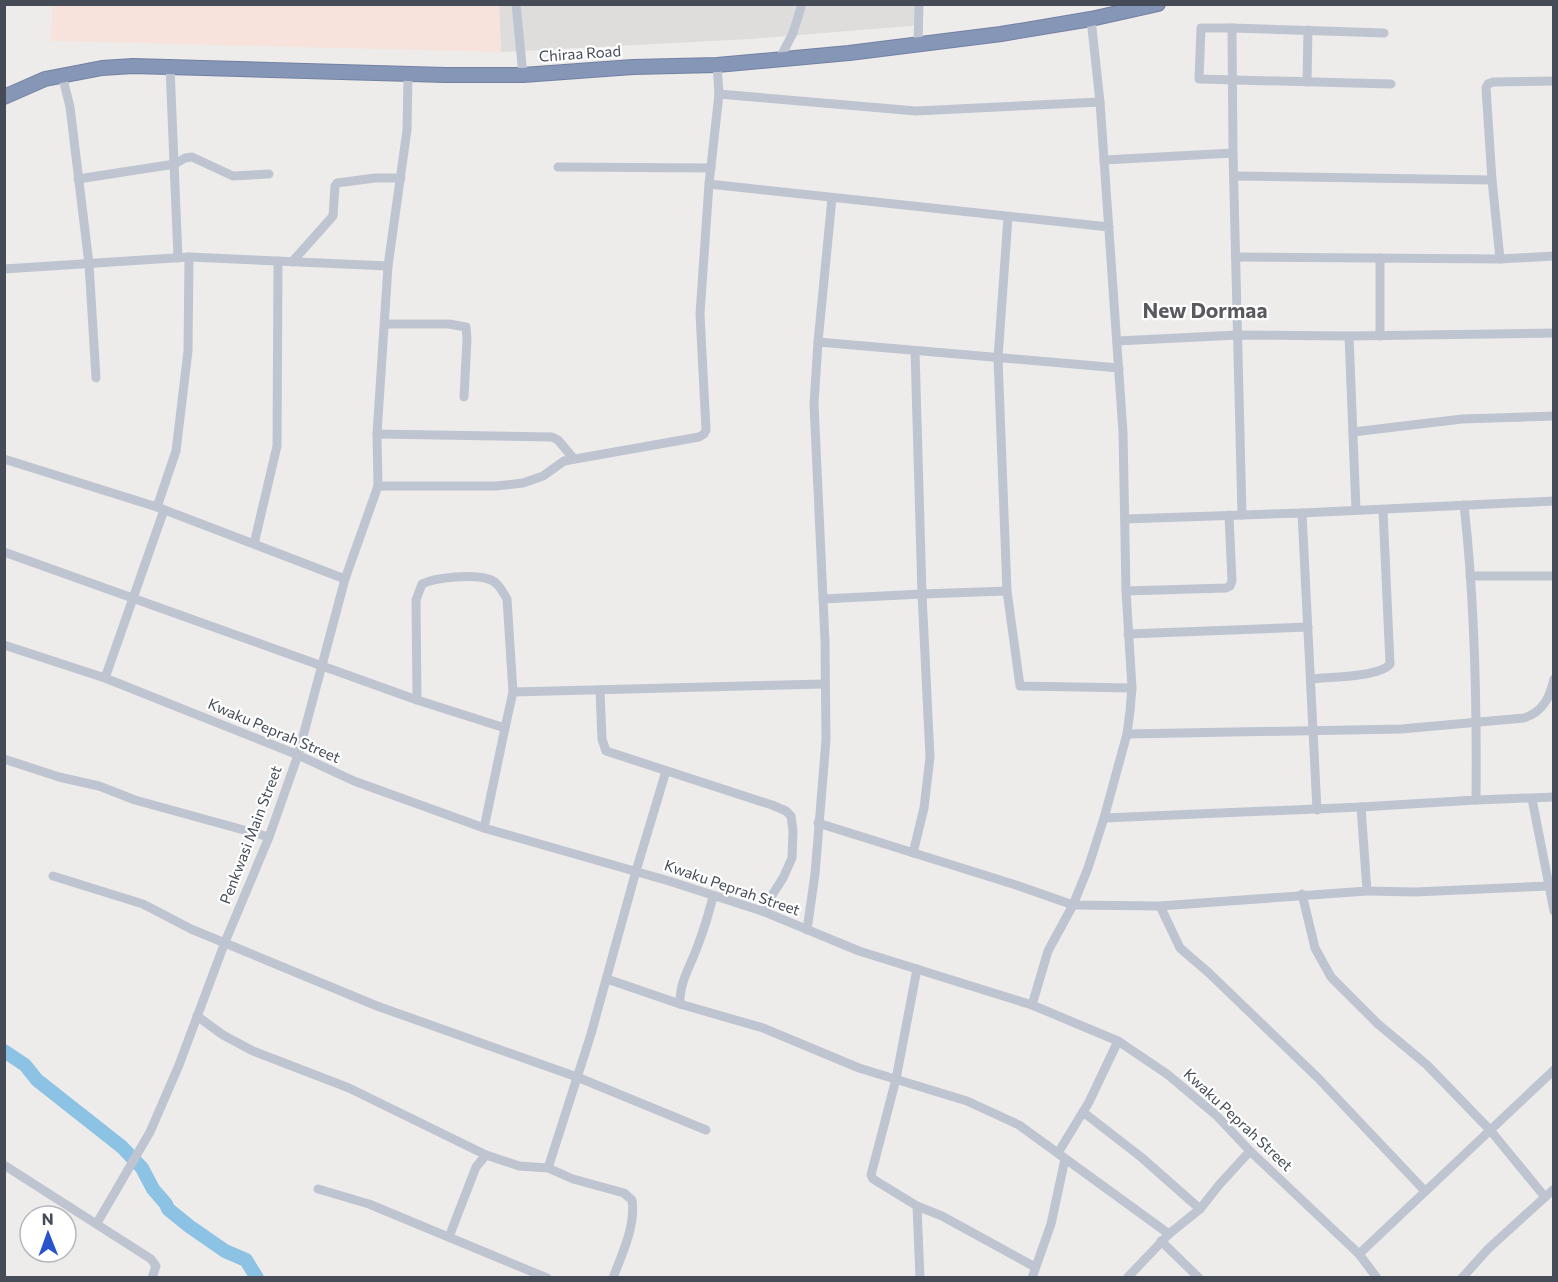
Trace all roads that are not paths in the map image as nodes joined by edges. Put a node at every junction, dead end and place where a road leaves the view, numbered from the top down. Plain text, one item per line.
1 (516, 4) edge
2 (802, 4) edge
3 (919, 4) edge
4 (1158, 4) edge
5 (1091, 19) junction
6 (1232, 28) junction
7 (1308, 30) junction
8 (1384, 33) dead end
9 (918, 44) junction
10 (779, 60) junction
11 (717, 65) junction
12 (170, 67) junction
13 (62, 75) junction
14 (408, 75) junction
15 (523, 75) junction
16 (1231, 81) junction
17 (1554, 81) edge
18 (1306, 82) junction
19 (1391, 84) dead end
20 (719, 94) junction
21 (4, 97) edge
22 (1100, 102) junction
23 (1233, 153) junction
24 (1104, 160) junction
25 (175, 164) junction
26 (558, 167) dead end
27 (711, 168) junction
28 (269, 174) dead end
29 (1234, 176) junction
30 (401, 178) junction
31 (78, 179) junction
32 (1492, 180) junction
33 (709, 184) junction
34 (832, 198) junction
35 (1008, 217) junction
36 (1108, 227) junction
37 (1554, 256) edge
38 (189, 257) junction
39 (1236, 257) junction
40 (178, 258) junction
41 (1380, 258) junction
42 (1500, 259) junction
43 (278, 261) junction
44 (292, 262) junction
45 (90, 264) junction
46 (388, 266) junction
47 (5, 267) edge
48 (385, 324) junction
49 (1554, 333) edge
50 (1238, 335) junction
51 (1349, 336) junction
52 (1380, 336) junction
53 (1117, 341) junction
54 (818, 342) junction
55 (915, 351) junction
56 (998, 358) junction
57 (1119, 368) junction
58 (96, 378) dead end
59 (464, 397) dead end
60 (1554, 416) edge
61 (1353, 432) junction
62 (377, 434) junction
63 (4, 459) edge
64 (574, 459) junction
65 (378, 486) junction
66 (1554, 501) edge
67 (1464, 506) junction
68 (160, 509) junction
69 (1356, 510) junction
70 (1383, 510) junction
71 (1302, 513) junction
72 (1229, 515) junction
73 (1242, 515) junction
74 (1125, 519) junction
75 (254, 544) junction
76 (4, 552) edge
77 (1470, 576) junction
78 (1554, 576) edge
79 (345, 579) junction
80 (1007, 591) junction
81 (1126, 591) junction
82 (922, 594) junction
83 (133, 598) junction
84 (823, 599) junction
85 (1308, 627) junction
86 (1128, 634) junction
87 (4, 645) edge
88 (322, 664) junction
89 (105, 678) junction
90 (1312, 679) junction
91 (1554, 679) edge
92 (824, 684) junction
93 (1132, 688) junction
94 (600, 690) junction
95 (513, 692) junction
96 (417, 700) junction
97 (1477, 722) junction
98 (506, 728) junction
99 (1313, 730) junction
100 (1127, 734) junction
101 (298, 755) junction
102 (4, 759) edge
103 (666, 771) junction
104 (1554, 797) edge
105 (1532, 799) junction
106 (1476, 800) junction
107 (1361, 807) junction
108 (1317, 810) junction
109 (1104, 818) junction
110 (818, 823) junction
111 (484, 828) junction
112 (269, 837) junction
113 (913, 853) junction
114 (636, 871) junction
115 (53, 876) dead end
116 (1549, 886) junction
117 (1367, 891) junction
118 (1302, 894) junction
119 (713, 897) junction
120 (1072, 905) junction
121 (1160, 906) junction
122 (762, 911) junction
123 (1554, 911) edge
124 (807, 930) junction
125 (225, 942) junction
126 (917, 969) junction
127 (607, 979) junction
128 (680, 1004) junction
129 (1032, 1005) junction
130 (197, 1016) junction
131 (1118, 1041) junction
132 (1554, 1070) edge
133 (577, 1077) junction
134 (896, 1078) junction
135 (1083, 1112) junction
136 (706, 1130) dead end
137 (1490, 1130) junction
138 (1250, 1151) junction
139 (486, 1155) junction
140 (1062, 1156) junction
141 (4, 1165) edge
142 (548, 1168) junction
143 (318, 1189) dead end
144 (1554, 1189) edge
145 (1424, 1190) junction
146 (1545, 1197) junction
147 (917, 1206) junction
148 (1200, 1209) junction
149 (96, 1223) junction
150 (449, 1237) junction
151 (1165, 1237) junction
152 (1359, 1254) junction
153 (1035, 1267) junction
154 (152, 1278) edge
155 (547, 1278) edge
156 (613, 1278) edge
157 (920, 1278) edge
158 (1032, 1278) edge
159 (1127, 1278) edge
160 (1199, 1278) edge
161 (1377, 1278) edge
162 (1462, 1278) edge

1 - 15 street
2 - 10 street
3 - 9 street
4 - 5 highway, Chiraa Road
5 - 9 highway, Chiraa Road
5 - 22 street
6 - 7 street
6 - 16 street
6 - 16 street
7 - 8 street
7 - 18 street
9 - 10 highway, Chiraa Road
10 - 11 highway, Chiraa Road
11 - 15 highway, Chiraa Road
11 - 20 street
12 - 13 highway, Chiraa Road
12 - 14 highway, Chiraa Road
12 - 25 street
13 - 21 highway, Chiraa Road
13 - 31 street
14 - 15 highway, Chiraa Road
14 - 30 street
16 - 18 street
16 - 23 street
17 - 32 street
18 - 19 street
20 - 22 street
20 - 27 street
22 - 24 street
23 - 24 street
23 - 29 street
24 - 36 street
25 - 28 street
25 - 31 street
25 - 40 street
26 - 27 street
27 - 33 street
29 - 32 street
29 - 39 street
30 - 44 street
30 - 46 street
31 - 45 street
32 - 42 street
33 - 34 street
33 - 64 street
34 - 35 street
34 - 54 street
35 - 36 street
35 - 56 street
36 - 53 street
37 - 42 street
38 - 40 street
38 - 43 street
38 - 68 street
39 - 41 street
39 - 50 street
40 - 45 street
41 - 42 street
41 - 52 street
43 - 44 street
43 - 75 street
44 - 46 street
45 - 47 street
45 - 58 street
46 - 48 street
48 - 59 street
48 - 62 street
49 - 52 street
50 - 51 street
50 - 53 street
50 - 73 street
51 - 52 street
51 - 61 street
53 - 57 street
54 - 55 street
54 - 84 street
55 - 56 street
55 - 82 street
56 - 57 street
56 - 80 street
57 - 74 street
60 - 61 street
61 - 69 street
62 - 64 street
62 - 65 street
63 - 68 street
64 - 65 street
65 - 79 street, Penkwasi Main Street
66 - 67 street
67 - 70 street
67 - 77 street
68 - 75 street
68 - 83 street
69 - 70 street
69 - 71 street
70 - 90 street
71 - 73 street
71 - 85 street
72 - 73 street
72 - 74 street
72 - 81 street
74 - 81 street
75 - 79 street
76 - 83 street
77 - 78 street
77 - 97 street
79 - 88 street, Penkwasi Main Street
80 - 82 street
80 - 93 street
81 - 86 street
82 - 84 street
82 - 113 street
83 - 88 street
83 - 89 street
84 - 92 street
85 - 86 street
85 - 90 street
86 - 93 street
87 - 89 street, Kwaku Peprah Street
88 - 96 street
88 - 101 street, Penkwasi Main Street
89 - 101 street, Kwaku Peprah Street
90 - 99 street
91 - 97 street
92 - 94 street
92 - 110 street
93 - 100 street
94 - 95 street
94 - 103 street
95 - 96 street
95 - 98 street
96 - 98 street
97 - 99 street
97 - 106 street
98 - 111 street
99 - 100 street
99 - 108 street
100 - 109 street
101 - 111 street, Kwaku Peprah Street
101 - 112 street, Penkwasi Main Street
102 - 112 street
103 - 114 street
103 - 122 street
104 - 105 street
105 - 106 street
105 - 116 street
106 - 107 street
107 - 108 street
107 - 117 street
108 - 109 street
109 - 120 street
110 - 113 street
110 - 124 street
111 - 114 street, Kwaku Peprah Street
112 - 125 street, Penkwasi Main Street
113 - 120 street
114 - 119 street, Kwaku Peprah Street
114 - 127 street
115 - 125 street
116 - 117 street
116 - 123 street
117 - 118 street
118 - 121 street
118 - 137 street
119 - 122 street, Kwaku Peprah Street
119 - 128 street
120 - 121 street
120 - 129 street
121 - 145 street
122 - 124 street, Kwaku Peprah Street
124 - 126 street, Kwaku Peprah Street
125 - 130 street, Penkwasi Main Street
125 - 133 street
126 - 129 street, Kwaku Peprah Street
126 - 134 street
127 - 128 street
127 - 133 street
128 - 134 street
129 - 131 street, Kwaku Peprah Street
130 - 139 street
130 - 149 street, Penkwasi Main Street
131 - 135 street
131 - 138 street, Kwaku Peprah Street
132 - 137 street
133 - 136 street
133 - 142 street
134 - 140 street
134 - 147 street
135 - 140 street
135 - 148 street
137 - 145 street
137 - 146 street
138 - 148 street
138 - 152 street, Kwaku Peprah Street
139 - 142 street
139 - 150 street
140 - 151 street
140 - 153 street
141 - 149 street
142 - 156 street
143 - 150 street
144 - 146 street
145 - 152 street
146 - 162 street
147 - 153 street
147 - 157 street
148 - 151 street
149 - 154 street
150 - 155 street
151 - 159 street
151 - 160 street
152 - 161 street, Kwaku Peprah Street
153 - 158 street

